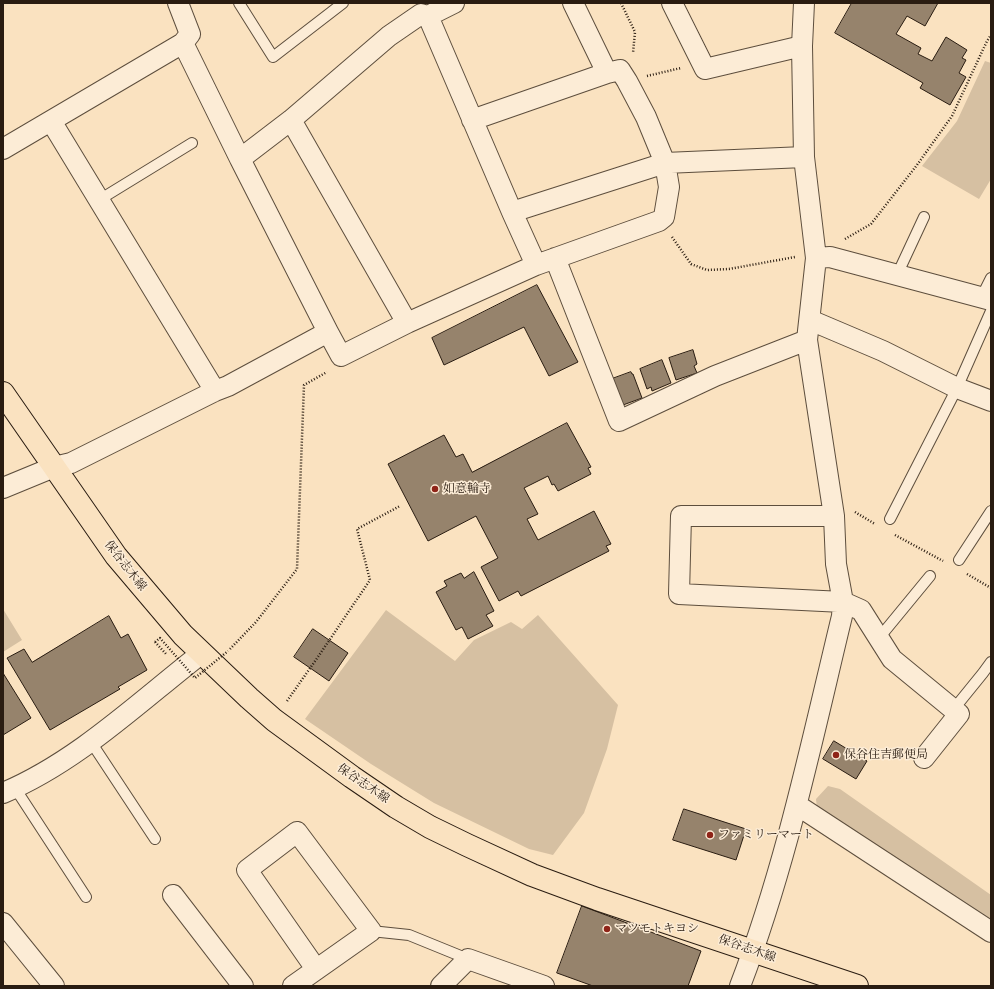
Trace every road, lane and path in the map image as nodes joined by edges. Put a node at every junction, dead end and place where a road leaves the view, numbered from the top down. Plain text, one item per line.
1 (178, 3) edge
2 (239, 3) edge
3 (343, 3) edge
4 (454, 3) edge
5 (573, 3) edge
6 (672, 3) edge
7 (804, 3) edge
8 (428, 16) junction
9 (991, 35) edge
10 (183, 43) junction
11 (802, 46) junction
12 (702, 64) junction
13 (607, 73) junction
14 (627, 81) junction
15 (291, 120) junction
16 (472, 120) junction
17 (51, 122) junction
18 (192, 143) dead end
19 (3, 149) edge
20 (804, 157) junction
21 (240, 159) junction
22 (665, 163) junction
23 (99, 200) junction
24 (512, 212) junction
25 (924, 217) dead end
26 (671, 236) dead end
27 (816, 255) junction
28 (546, 261) junction
29 (897, 275) junction
30 (991, 278) edge
31 (988, 303) edge
32 (810, 320) junction
33 (407, 323) junction
34 (328, 332) junction
35 (807, 340) junction
36 (331, 370) dead end
37 (957, 388) junction
38 (215, 391) junction
39 (3, 393) edge
40 (991, 401) edge
41 (54, 467) junction
42 (3, 488) edge
43 (400, 506) dead end
44 (991, 510) edge
45 (842, 513) junction
46 (890, 519) dead end
47 (876, 524) dead end
48 (890, 532) dead end
49 (959, 560) dead end
50 (944, 562) dead end
51 (964, 573) dead end
52 (930, 576) dead end
53 (991, 588) edge
54 (843, 602) junction
55 (879, 638) junction
56 (202, 653) junction
57 (168, 656) dead end
58 (991, 662) edge
59 (953, 710) junction
60 (274, 720) junction
61 (91, 742) junction
62 (924, 758) dead end
63 (9, 790) edge
64 (797, 805) junction
65 (155, 839) dead end
66 (173, 895) dead end
67 (86, 897) dead end
68 (3, 923) edge
69 (371, 932) junction
70 (991, 932) edge
71 (753, 951) junction
72 (468, 959) junction
73 (316, 970) junction
74 (54, 986) edge
75 (243, 986) edge
76 (293, 986) edge
77 (441, 986) edge
78 (544, 986) edge
79 (740, 986) edge
80 (857, 986) edge

1 - 10 street
2 - 3 lane
4 - 8 street
5 - 13 street
6 - 12 street
7 - 11 street
8 - 15 street
8 - 16 street
9 - 27 path
10 - 17 street
10 - 21 street
11 - 12 street
11 - 20 street
12 - 14 path
13 - 14 street
13 - 16 street
14 - 22 street
15 - 21 street
15 - 33 street
16 - 24 street
17 - 19 street
17 - 23 street
18 - 23 lane
20 - 22 street
20 - 27 street
21 - 34 street
22 - 24 street
22 - 28 street
23 - 38 street
24 - 28 street
25 - 29 lane
26 - 27 path
27 - 29 street
27 - 32 street
28 - 33 street
28 - 35 street
29 - 31 street
30 - 31 lane
31 - 37 lane
32 - 35 street
32 - 37 street
33 - 34 street
34 - 38 street
35 - 45 street
36 - 57 path, bridge
37 - 40 street
37 - 46 lane
38 - 41 street
39 - 41 main road, 保谷志木線
41 - 42 street
41 - 56 main road, 保谷志木線
43 - 60 path
44 - 49 lane
45 - 47 path
45 - 54 street
45 - 54 street
48 - 50 path
51 - 53 path
52 - 55 lane
54 - 55 street
54 - 64 street
55 - 59 street
56 - 60 main road, 保谷志木線
56 - 61 street
58 - 59 lane
59 - 62 street
60 - 71 main road, 保谷志木線
61 - 63 street
61 - 65 lane
63 - 67 lane
64 - 70 street
64 - 71 street
66 - 75 street
68 - 74 street
69 - 72 lane
69 - 73 street
69 - 73 street
71 - 79 street
71 - 80 main road, 保谷志木線
72 - 77 street
72 - 78 street
73 - 76 street

